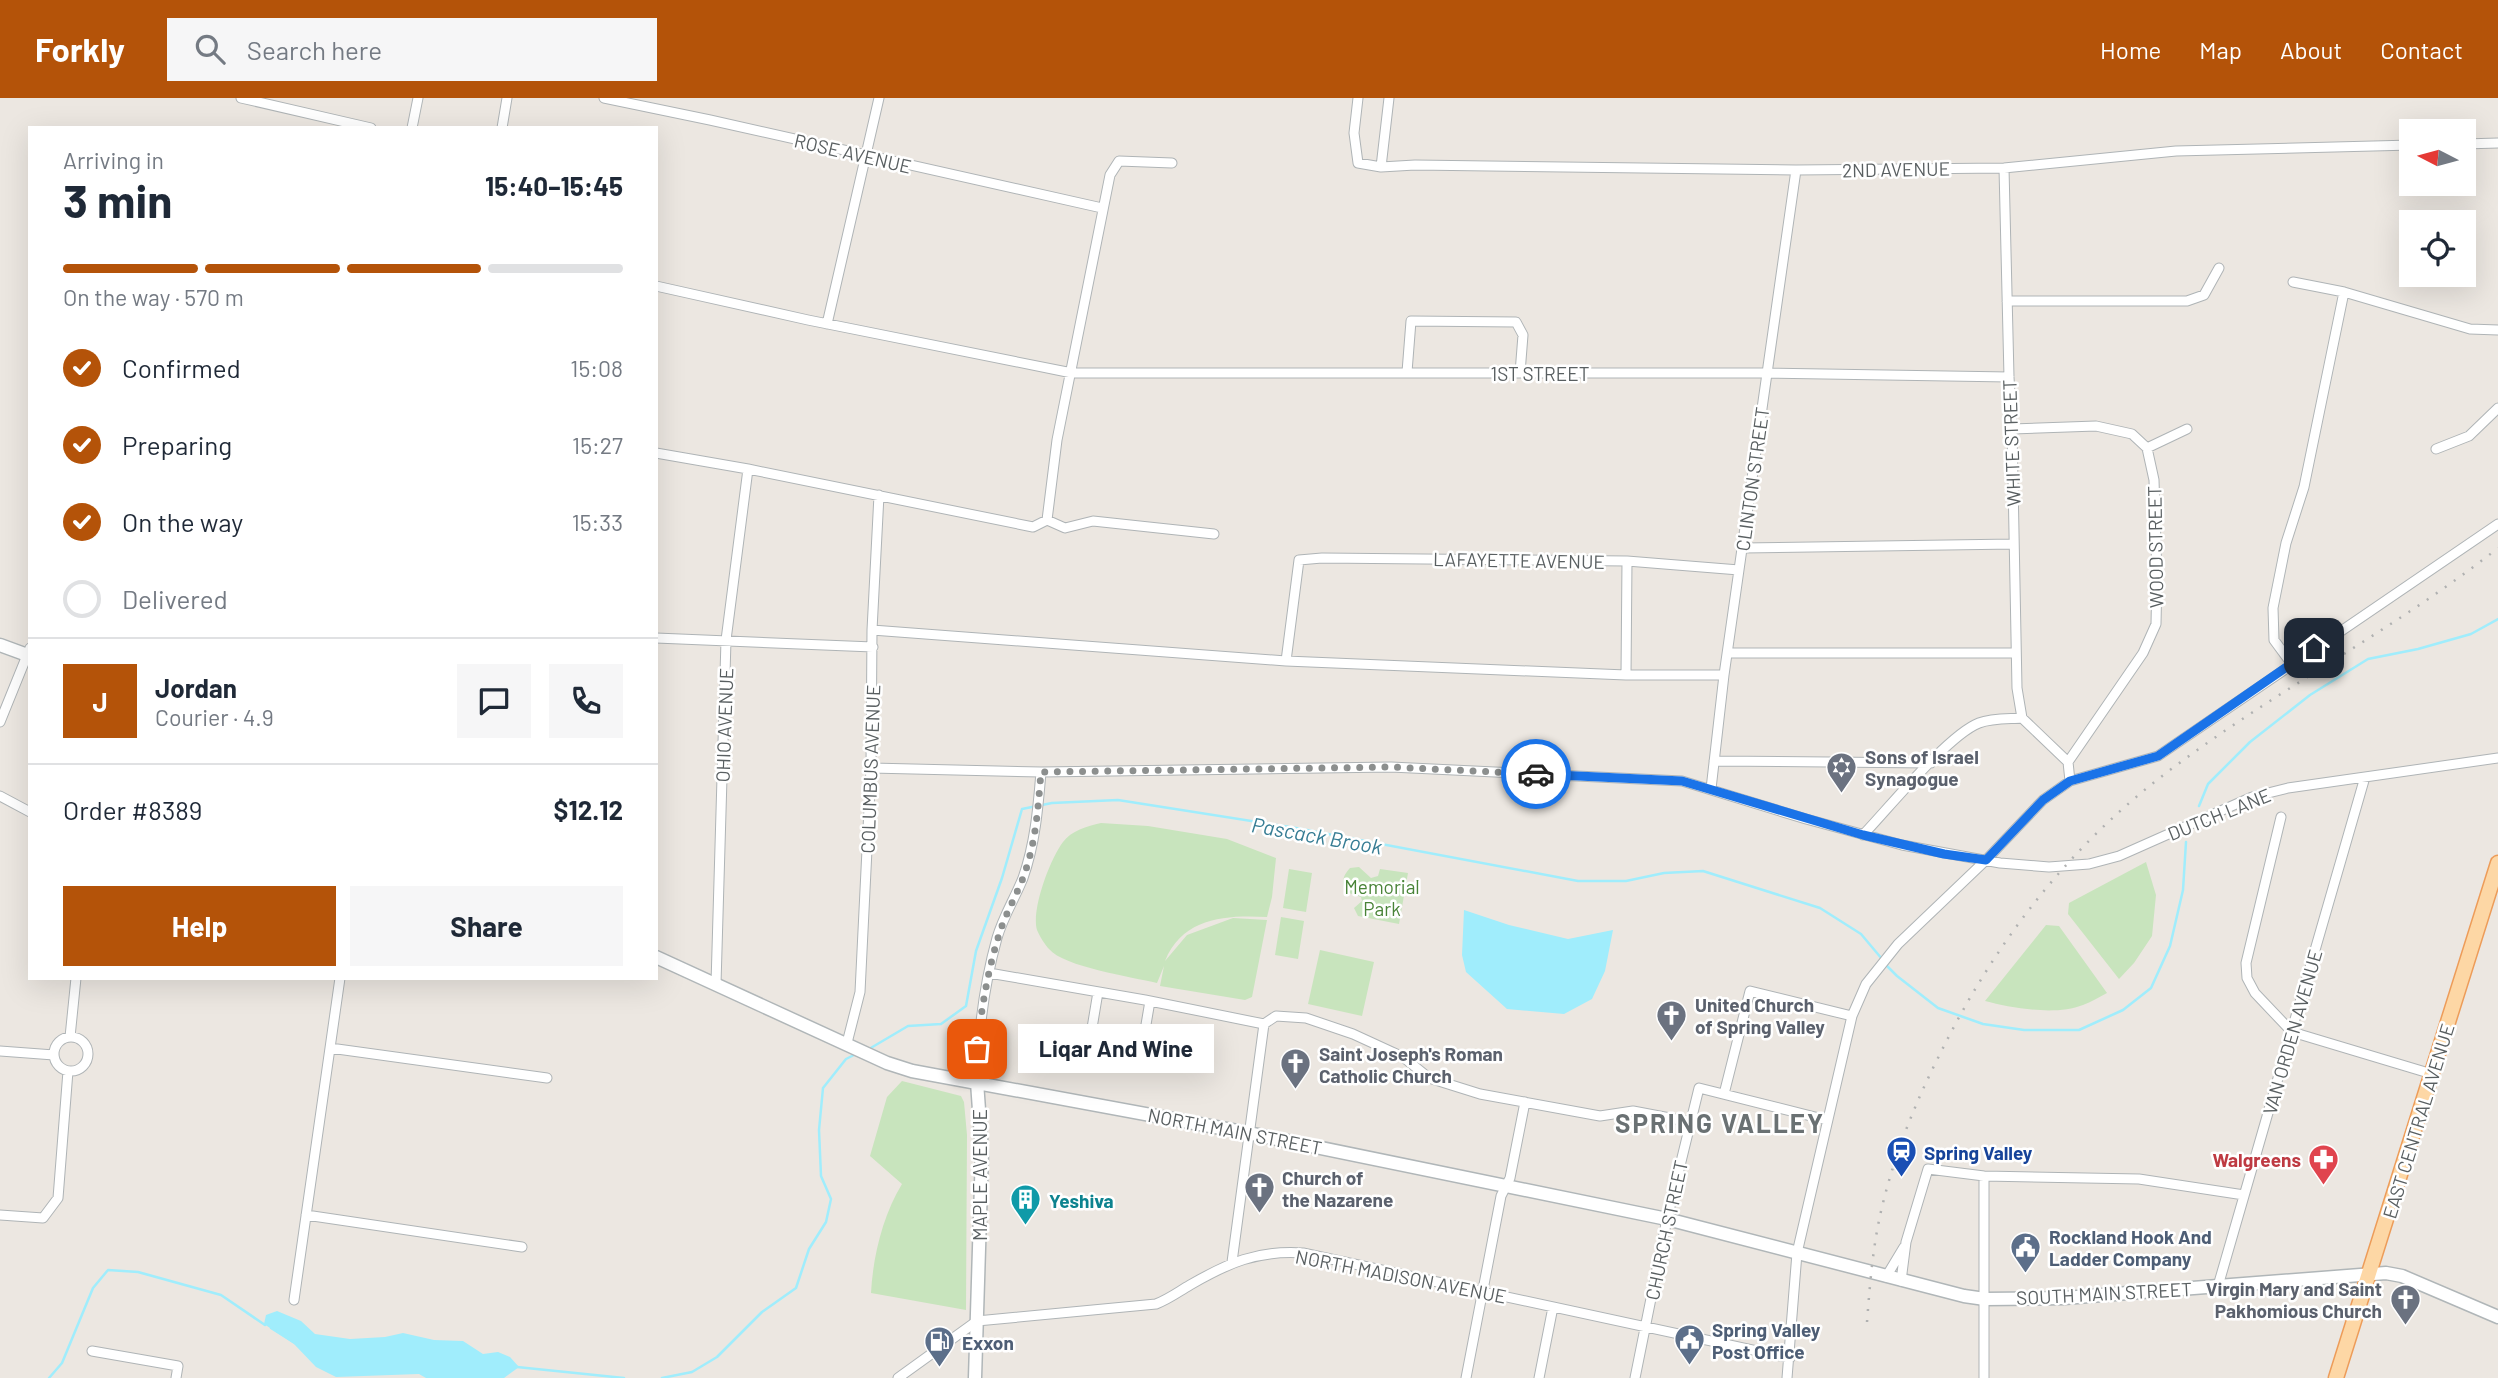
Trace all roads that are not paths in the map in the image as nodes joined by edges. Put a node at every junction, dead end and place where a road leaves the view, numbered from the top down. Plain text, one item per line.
1 (241, 98) edge
2 (418, 98) edge
3 (507, 98) edge
4 (604, 98) edge
5 (879, 98) edge
6 (1358, 98) edge
7 (1389, 98) edge
8 (362, 126) edge
9 (412, 126) edge
10 (502, 126) edge
11 (2498, 143) edge
12 (2476, 144) edge
13 (2399, 145) edge
14 (867, 156) junction
15 (1172, 163) dead end
16 (1381, 167) junction
17 (2004, 168) junction
18 (1796, 170) junction
19 (1102, 208) junction
20 (2219, 268) dead end
21 (2293, 282) dead end
22 (658, 286) edge
23 (2344, 292) junction
24 (2007, 301) junction
25 (827, 324) junction
26 (2498, 330) edge
27 (1407, 372) junction
28 (1072, 373) junction
29 (1520, 373) junction
30 (1766, 373) junction
31 (2009, 377) junction
32 (2498, 408) edge
33 (2012, 429) junction
34 (2187, 429) dead end
35 (2147, 448) junction
36 (2436, 449) dead end
37 (658, 453) edge
38 (748, 468) junction
39 (879, 495) junction
40 (1047, 520) junction
41 (2498, 524) edge
42 (1214, 534) dead end
43 (2014, 544) junction
44 (1743, 548) junction
45 (1627, 561) junction
46 (1739, 570) junction
47 (872, 630) junction
48 (658, 638) edge
49 (726, 640) junction
50 (0, 645) edge
51 (873, 647) junction
52 (28, 653) edge
53 (1728, 653) junction
54 (2016, 653) junction
55 (28, 655) edge
56 (1286, 661) junction
57 (2291, 663) junction
58 (1626, 675) junction
59 (1724, 675) junction
60 (2022, 718) junction
61 (0, 722) edge
62 (2498, 758) edge
63 (1714, 761) junction
64 (1931, 762) junction
65 (2068, 762) junction
66 (871, 768) junction
67 (1041, 772) junction
68 (2365, 777) junction
69 (2070, 781) junction
70 (1711, 789) junction
71 (0, 796) edge
72 (28, 811) edge
73 (2281, 817) dead end
74 (1863, 835) junction
75 (1986, 860) junction
76 (2498, 863) edge
77 (658, 958) edge
78 (989, 973) junction
79 (76, 980) edge
80 (340, 980) edge
81 (716, 984) junction
82 (1098, 992) junction
83 (1150, 1001) junction
84 (1852, 1016) junction
85 (1264, 1024) junction
86 (2292, 1032) junction
87 (70, 1037) junction
88 (1090, 1040) dead end
89 (852, 1045) junction
90 (330, 1048) junction
91 (0, 1051) edge
92 (1141, 1054) dead end
93 (54, 1055) junction
94 (68, 1072) junction
95 (2432, 1074) junction
96 (547, 1078) dead end
97 (977, 1082) junction
98 (1724, 1094) junction
99 (1525, 1102) junction
100 (1827, 1120) junction
101 (1691, 1122) junction
102 (1248, 1133) junction
103 (1984, 1176) junction
104 (1506, 1187) junction
105 (2244, 1195) junction
106 (0, 1215) edge
107 (306, 1215) junction
108 (1667, 1219) junction
109 (1906, 1242) junction
110 (522, 1247) dead end
111 (1797, 1253) junction
112 (1232, 1262) junction
113 (1871, 1273) joint
114 (2370, 1273) junction
115 (1886, 1277) junction
116 (1901, 1281) junction
117 (2218, 1286) junction
118 (1484, 1292) junction
119 (1984, 1299) junction
120 (295, 1300) dead end
121 (1553, 1307) junction
122 (2498, 1317) edge
123 (977, 1321) junction
124 (1646, 1327) junction
125 (92, 1351) dead end
126 (1790, 1358) junction
127 (176, 1378) edge
128 (898, 1378) edge
129 (975, 1378) edge
130 (1466, 1378) edge
131 (1539, 1378) edge
132 (1635, 1378) edge
133 (1787, 1378) edge
134 (1984, 1378) edge
135 (2336, 1378) edge

1 - 8 street
2 - 9 street
3 - 10 street
4 - 14 street, ROSE AVENUE
5 - 14 street
6 - 16 street
7 - 16 street
11 - 12 street
13 - 17 street, 2ND AVENUE
14 - 19 street, ROSE AVENUE
14 - 25 street
15 - 19 street
16 - 18 street, 2ND AVENUE
17 - 18 street, 2ND AVENUE
17 - 24 street, WHITE STREET
18 - 30 street, CLINTON STREET
19 - 28 street
20 - 24 street
21 - 23 street
22 - 25 street, 1ST STREET
23 - 26 street
23 - 57 street
24 - 31 street, WHITE STREET
25 - 28 street, 1ST STREET
27 - 28 street, 1ST STREET
27 - 29 street, 1ST STREET
27 - 29 street
28 - 40 street
29 - 30 street, 1ST STREET
30 - 31 street, 1ST STREET
30 - 44 street, CLINTON STREET
31 - 33 street, WHITE STREET
32 - 36 street
33 - 35 street
33 - 43 street, WHITE STREET
34 - 35 street
35 - 65 street, WOOD STREET
37 - 38 street
38 - 39 street
38 - 49 street, OHIO AVENUE
39 - 40 street
39 - 47 street, COLUMBUS AVENUE
40 - 42 street
41 - 57 street
43 - 44 street
43 - 54 street, WHITE STREET
44 - 46 street, CLINTON STREET
45 - 46 street, LAFAYETTE AVENUE
45 - 56 street, LAFAYETTE AVENUE
45 - 58 street
46 - 53 street, CLINTON STREET
47 - 51 street, COLUMBUS AVENUE
47 - 56 street
48 - 49 street
49 - 51 street
49 - 81 street, OHIO AVENUE
50 - 52 main road
51 - 66 street, COLUMBUS AVENUE
53 - 54 street
53 - 59 street, CLINTON STREET
54 - 60 street, WHITE STREET
55 - 61 street
56 - 58 street
57 - 69 street
58 - 59 street
59 - 63 street, CLINTON STREET
60 - 64 street
60 - 65 street
62 - 68 street, DUTCH LANE
63 - 64 street
63 - 70 street, CLINTON STREET
64 - 74 street
65 - 69 street
66 - 67 street, DUTCH LANE
66 - 89 street, COLUMBUS AVENUE
67 - 70 street, DUTCH LANE
67 - 78 street, MAPLE AVENUE
68 - 75 street, DUTCH LANE
68 - 86 street, VAN ORDEN AVENUE
69 - 75 street
70 - 74 street, DUTCH LANE
71 - 72 street
73 - 86 street
74 - 75 street, DUTCH LANE
75 - 84 street
76 - 95 main road, EAST CENTRAL AVENUE
77 - 81 main road, NORTH MAIN STREET
78 - 82 street
78 - 97 street, MAPLE AVENUE
79 - 87 street
80 - 90 street
81 - 89 main road, NORTH MAIN STREET
82 - 83 street
82 - 88 street
83 - 85 street
83 - 92 street
84 - 98 street
84 - 100 street
85 - 99 street
85 - 102 street
86 - 95 street
86 - 105 street, VAN ORDEN AVENUE
87 - 93 street
87 - 94 street
89 - 97 main road, NORTH MAIN STREET
90 - 96 street
90 - 107 street
91 - 93 street
93 - 94 street
94 - 106 street
95 - 114 main road, EAST CENTRAL AVENUE
97 - 102 main road, NORTH MAIN STREET
97 - 123 main road, MAPLE AVENUE
98 - 100 street
98 - 101 street, CHURCH STREET
99 - 101 street
99 - 104 street
100 - 111 street
101 - 108 street, CHURCH STREET
102 - 104 main road, NORTH MAIN STREET
102 - 112 street
103 - 105 street
103 - 109 street
103 - 119 street
104 - 108 main road, NORTH MAIN STREET
104 - 118 street
105 - 117 street, VAN ORDEN AVENUE
107 - 110 street
107 - 120 street
108 - 111 main road, NORTH MAIN STREET
108 - 124 street, CHURCH STREET
109 - 115 street
109 - 116 street
111 - 113 main road, NORTH MAIN STREET
111 - 126 street
112 - 118 street, NORTH MADISON AVENUE
112 - 123 street, NORTH MADISON AVENUE
113 - 115 main road, SOUTH MAIN STREET
114 - 117 main road, SOUTH MAIN STREET
114 - 122 main road, SOUTH MAIN STREET
114 - 135 main road, EAST CENTRAL AVENUE
115 - 116 main road, SOUTH MAIN STREET
116 - 119 main road, SOUTH MAIN STREET
117 - 119 main road, SOUTH MAIN STREET
118 - 121 street, NORTH MADISON AVENUE
118 - 130 street
119 - 134 street
121 - 124 street, NORTH MADISON AVENUE
121 - 131 street
123 - 128 street
123 - 129 main road, MAPLE AVENUE
124 - 126 street, NORTH MADISON AVENUE
124 - 132 street, CHURCH STREET
125 - 127 street
126 - 133 street

